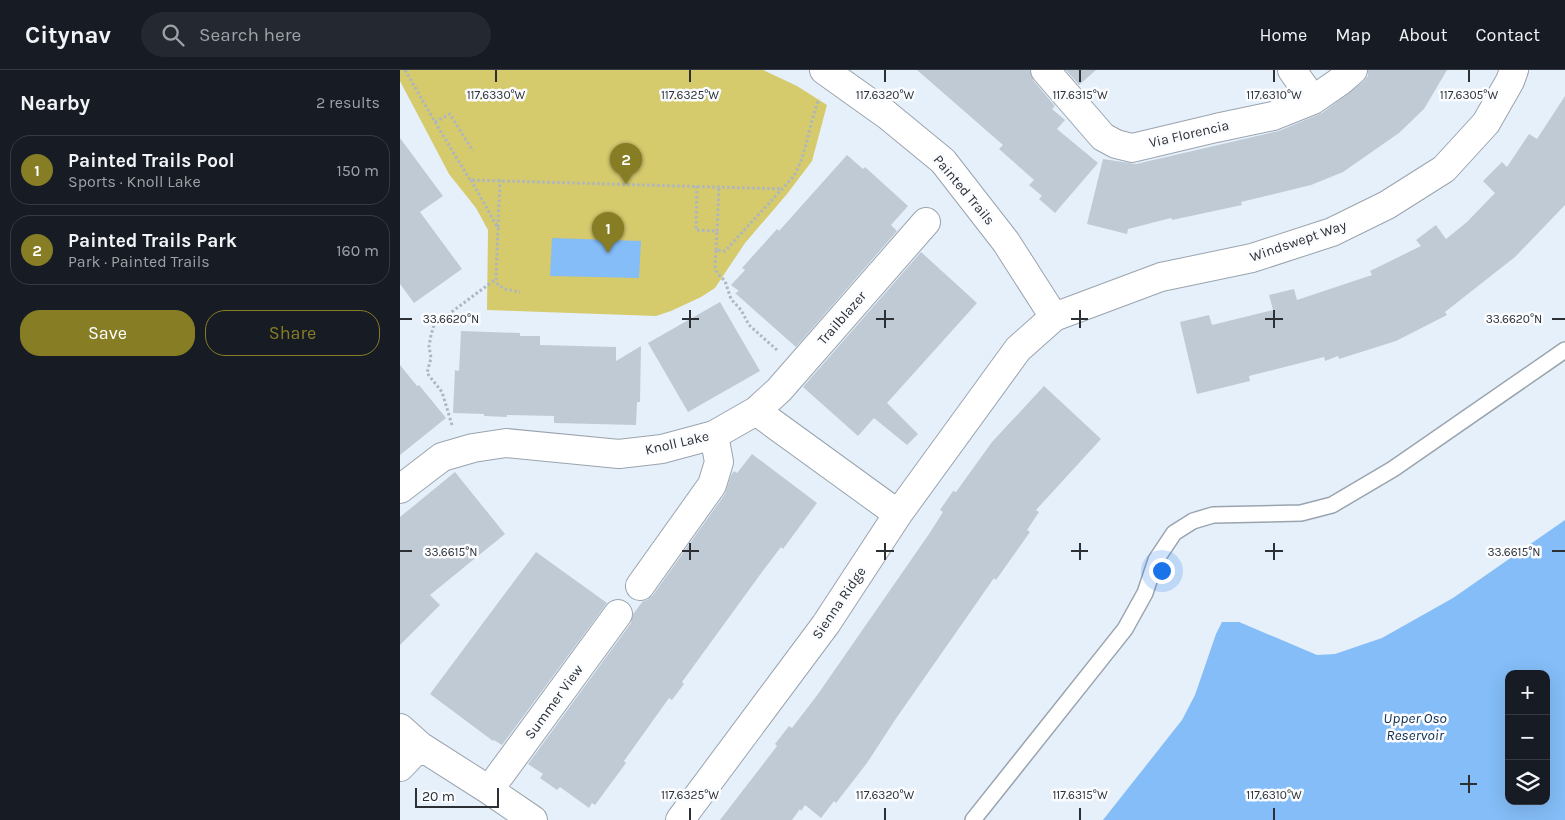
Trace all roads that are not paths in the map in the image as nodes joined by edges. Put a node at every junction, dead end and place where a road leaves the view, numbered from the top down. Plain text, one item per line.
1 (1045, 70) edge
2 (1292, 70) edge
3 (1353, 70) edge
4 (1514, 70) edge
5 (827, 71) edge
6 (1313, 100) junction
7 (926, 222) dead end
8 (1054, 317) junction
9 (1565, 350) edge
10 (756, 411) junction
11 (714, 435) junction
12 (400, 490) edge
13 (898, 514) junction
14 (640, 586) dead end
15 (618, 614) dead end
16 (400, 728) edge
17 (420, 746) junction
18 (400, 767) edge
19 (489, 790) junction
20 (533, 820) edge
21 (680, 820) edge
22 (973, 820) edge

1 - 6 street, Via Florencia
2 - 6 street
3 - 6 street, Via Florencia
4 - 8 street, Windswept Way
5 - 8 street, Painted Trails
7 - 10 street, Trailblazer
8 - 13 street, Sienna Ridge
9 - 22 lane
10 - 11 street, Knoll Lake
10 - 13 street
11 - 12 street, Knoll Lake
11 - 14 street
13 - 21 street, Sienna Ridge
15 - 19 street, Summer View
16 - 17 street
17 - 18 street
17 - 19 street
19 - 20 street

